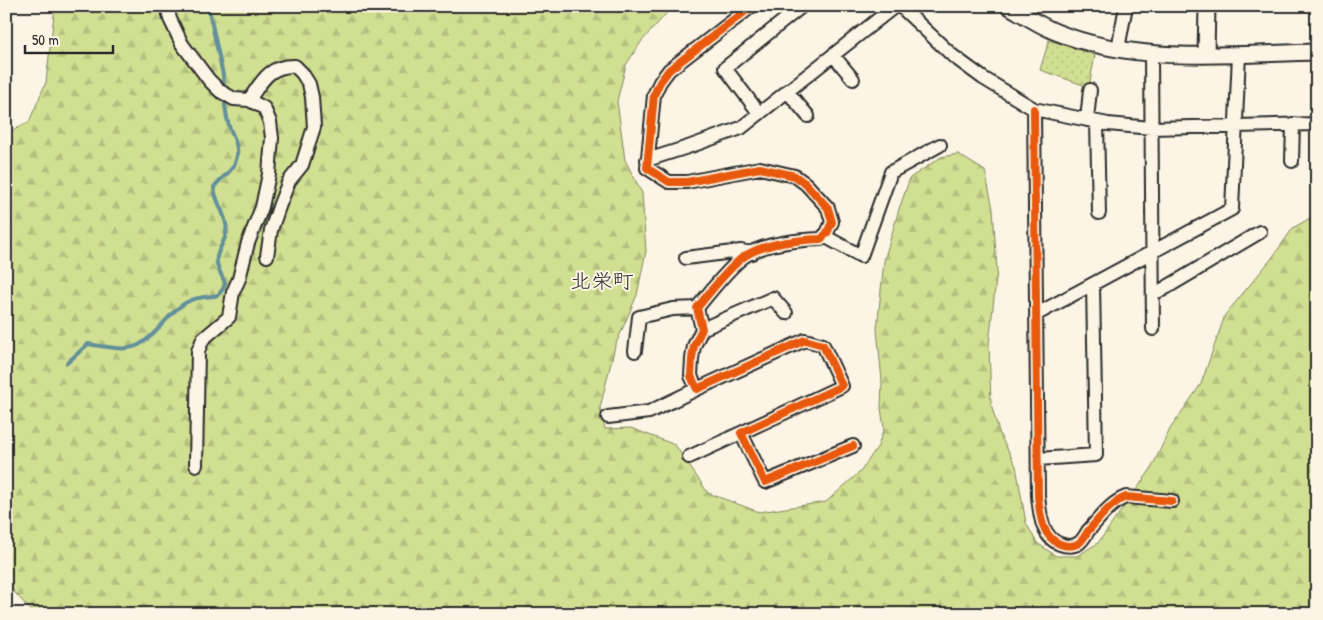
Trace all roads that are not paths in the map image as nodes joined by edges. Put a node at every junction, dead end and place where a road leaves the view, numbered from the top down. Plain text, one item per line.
1 (167, 6) edge
2 (752, 6) edge
3 (802, 6) edge
4 (895, 6) edge
5 (900, 6) edge
6 (1009, 6) edge
7 (1126, 6) edge
8 (1207, 6) edge
9 (1027, 11) edge
10 (1118, 49) junction
11 (1317, 52) edge
12 (1151, 54) junction
13 (1239, 54) junction
14 (833, 55) junction
15 (1206, 55) junction
16 (853, 79) dead end
17 (1090, 90) dead end
18 (788, 91) junction
19 (249, 100) junction
20 (1034, 109) junction
21 (759, 113) junction
22 (808, 116) dead end
23 (1092, 121) junction
24 (1236, 124) junction
25 (1294, 124) junction
26 (1317, 124) edge
27 (1150, 128) junction
28 (940, 145) dead end
29 (647, 160) junction
30 (1292, 161) dead end
31 (1099, 213) dead end
32 (1260, 232) dead end
33 (824, 236) junction
34 (1153, 252) junction
35 (752, 253) junction
36 (267, 256) dead end
37 (686, 258) dead end
38 (1093, 284) junction
39 (1153, 293) junction
40 (697, 308) junction
41 (786, 313) dead end
42 (1037, 314) junction
43 (702, 329) junction
44 (1153, 330) dead end
45 (635, 351) dead end
46 (697, 390) junction
47 (608, 417) dead end
48 (741, 433) junction
49 (853, 446) dead end
50 (689, 457) dead end
51 (1038, 459) junction
52 (196, 465) dead end
53 (1172, 501) dead end

1 - 19 street
2 - 29 street
3 - 21 street
4 - 14 street
5 - 20 street
6 - 9 street
7 - 10 street
8 - 15 street
9 - 10 street
10 - 12 street
11 - 13 street
12 - 15 street
12 - 27 street
13 - 15 street
13 - 24 street
14 - 16 street
14 - 18 street
17 - 23 street
18 - 21 street
18 - 22 street
19 - 36 street
19 - 52 street
20 - 23 street
20 - 42 street
21 - 29 street
23 - 27 street
23 - 31 street
24 - 25 street
24 - 27 street
24 - 34 street
25 - 26 street
25 - 30 street
27 - 34 street
28 - 33 street
29 - 33 street
32 - 39 street
33 - 35 street
34 - 38 street
34 - 39 street
35 - 37 street
35 - 40 street
38 - 42 street
38 - 51 street
39 - 44 street
40 - 43 street
40 - 45 street
41 - 43 street
42 - 51 street
43 - 46 street
46 - 47 street
46 - 48 street
48 - 49 street
48 - 50 street
51 - 53 street

